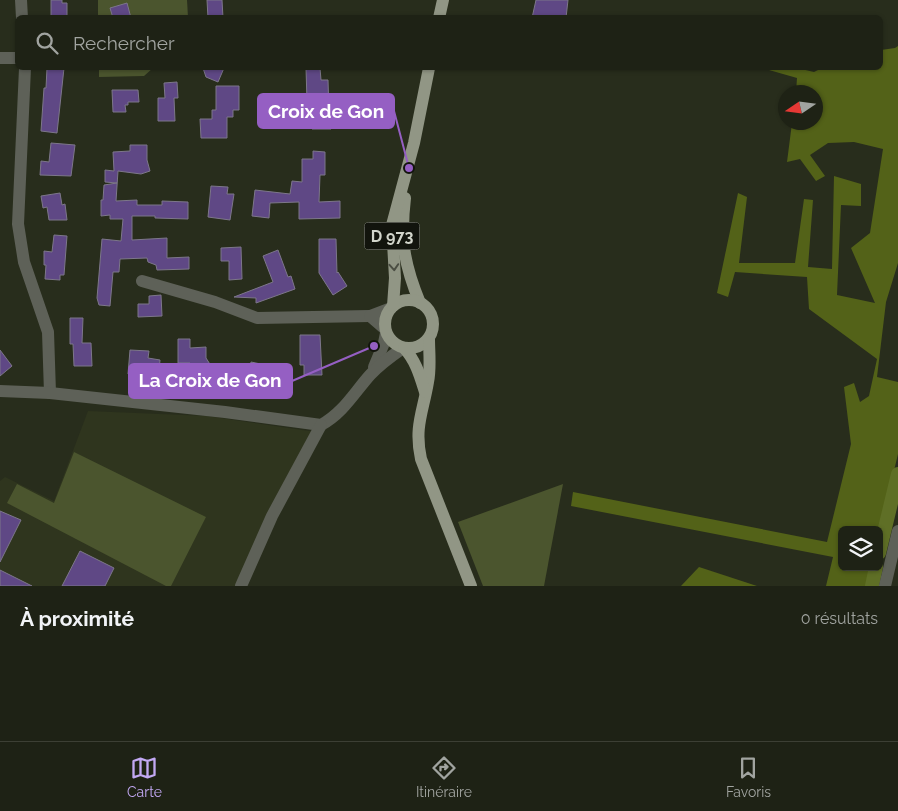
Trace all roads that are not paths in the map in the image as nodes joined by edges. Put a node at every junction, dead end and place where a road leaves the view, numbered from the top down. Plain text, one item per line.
1 (21, 0) edge
2 (443, 0) edge
3 (22, 15) edge
4 (440, 15) edge
5 (0, 58) edge
6 (15, 58) edge
7 (25, 70) edge
8 (429, 70) edge
9 (408, 168) junction
10 (142, 281) dead end
11 (420, 303) junction
12 (392, 307) junction
13 (370, 316) junction
14 (386, 331) junction
15 (429, 339) junction
16 (403, 348) junction
17 (369, 376) junction
18 (0, 391) edge
19 (426, 392) junction
20 (50, 393) junction
21 (321, 425) junction
22 (898, 531) edge
23 (241, 586) edge
24 (471, 586) edge
25 (885, 586) edge

1 - 3 street
2 - 4 main road
5 - 6 street
7 - 20 street
8 - 9 main road, D 973
9 - 11 main road, D 973
9 -> 12 main road, D 973
10 - 13 street
11 - 12 main road
11 - 15 main road
12 - 13 street
12 - 14 main road
13 - 14 street
14 - 16 main road
14 - 17 street
15 - 16 main road
15 - 19 main road
16 - 17 street
16 - 19 main road
17 - 21 street
18 - 20 street
19 - 24 main road
20 - 21 street
21 - 23 street
22 - 25 street

